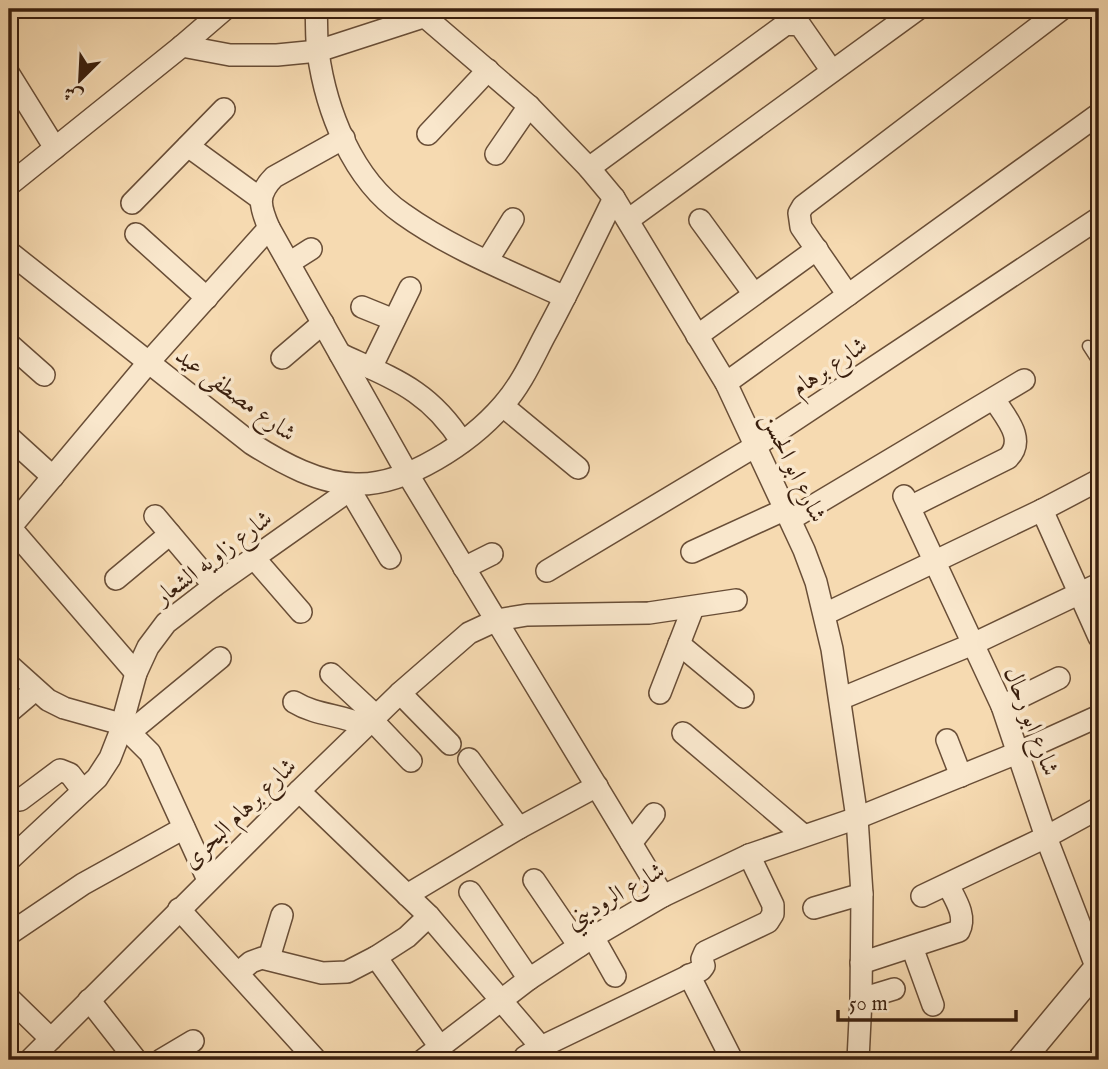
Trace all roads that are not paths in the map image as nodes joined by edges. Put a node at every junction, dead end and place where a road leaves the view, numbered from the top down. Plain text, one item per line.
1 (225, 9) edge
2 (316, 9) edge
3 (918, 9) edge
4 (1062, 9) edge
5 (421, 13) edge
6 (182, 46) junction
7 (318, 51) junction
8 (488, 70) junction
9 (832, 71) junction
10 (9, 74) edge
11 (529, 106) junction
12 (224, 108) dead end
13 (1099, 114) edge
14 (428, 134) dead end
15 (344, 138) junction
16 (188, 146) junction
17 (55, 148) junction
18 (496, 154) dead end
19 (589, 168) junction
20 (9, 185) edge
21 (614, 198) junction
22 (261, 199) junction
23 (132, 203) dead end
24 (1099, 218) edge
25 (513, 219) dead end
26 (628, 220) junction
27 (700, 220) dead end
28 (269, 228) junction
29 (136, 234) dead end
30 (311, 249) dead end
31 (817, 249) junction
32 (9, 253) edge
33 (487, 261) junction
34 (289, 263) junction
35 (410, 288) dead end
36 (754, 294) junction
37 (848, 295) junction
38 (565, 297) junction
39 (207, 298) junction
40 (362, 307) dead end
41 (394, 320) junction
42 (323, 323) junction
43 (697, 336) junction
44 (9, 344) edge
45 (1088, 346) dead end
46 (340, 354) junction
47 (282, 358) dead end
48 (148, 363) junction
49 (1099, 363) edge
50 (371, 368) junction
51 (44, 375) dead end
52 (1024, 380) dead end
53 (726, 383) junction
54 (994, 399) junction
55 (503, 406) junction
56 (9, 437) edge
57 (462, 442) junction
58 (754, 447) junction
59 (578, 468) dead end
60 (407, 473) junction
61 (53, 477) junction
62 (1099, 480) edge
63 (354, 487) junction
64 (1042, 510) junction
65 (788, 514) junction
66 (155, 516) dead end
67 (10, 528) edge
68 (170, 534) junction
69 (692, 552) dead end
70 (492, 554) dead end
71 (254, 558) junction
72 (390, 558) dead end
73 (935, 562) junction
74 (464, 568) junction
75 (547, 571) dead end
76 (116, 579) dead end
77 (214, 586) junction
78 (1090, 589) edge
79 (736, 600) dead end
80 (693, 608) junction
81 (301, 612) dead end
82 (825, 614) junction
83 (497, 620) junction
84 (1099, 637) edge
85 (679, 644) junction
86 (973, 644) junction
87 (220, 659) dead end
88 (9, 665) edge
89 (136, 673) junction
90 (331, 674) dead end
91 (1059, 678) dead end
92 (35, 690) junction
93 (400, 693) junction
94 (660, 694) dead end
95 (744, 697) dead end
96 (841, 699) junction
97 (294, 702) dead end
98 (1002, 706) junction
99 (9, 712) edge
100 (1099, 716) edge
101 (371, 721) junction
102 (125, 728) junction
103 (683, 733) dead end
104 (947, 740) dead end
105 (450, 744) dead end
106 (1017, 753) junction
107 (469, 758) dead end
108 (411, 761) dead end
109 (961, 776) junction
110 (597, 786) junction
111 (83, 791) junction
112 (299, 791) junction
113 (20, 800) dead end
114 (1099, 808) edge
115 (654, 814) dead end
116 (857, 818) junction
117 (184, 828) junction
118 (519, 828) junction
119 (803, 835) junction
120 (1046, 837) junction
121 (631, 843) junction
122 (749, 855) junction
123 (9, 860) edge
124 (208, 880) junction
125 (534, 880) dead end
126 (948, 885) junction
127 (470, 892) dead end
128 (862, 894) junction
129 (407, 895) junction
130 (663, 896) junction
131 (922, 896) dead end
132 (814, 908) dead end
133 (179, 909) junction
134 (282, 915) dead end
135 (429, 916) junction
136 (9, 934) edge
137 (586, 941) junction
138 (912, 947) junction
139 (376, 957) junction
140 (269, 958) junction
141 (861, 963) junction
142 (1098, 967) edge
143 (239, 973) junction
144 (689, 975) junction
145 (615, 976) dead end
146 (528, 979) junction
147 (894, 989) dead end
148 (9, 998) edge
149 (502, 998) junction
150 (861, 999) junction
151 (89, 1000) junction
152 (933, 1005) dead end
153 (51, 1039) junction
154 (193, 1041) dead end
155 (541, 1047) junction
156 (431, 1054) edge
157 (30, 1060) edge
158 (136, 1060) edge
159 (160, 1060) edge
160 (316, 1060) edge
161 (523, 1060) edge
162 (732, 1060) edge
163 (858, 1060) edge
164 (1021, 1060) edge

1 - 6 street
2 - 7 street
3 - 9 street
4 - 31 street
5 - 7 street
5 - 8 street, شارع ابو الحسن
6 - 7 street
6 - 17 street
7 - 15 street
8 - 11 street, شارع ابو الحسن
8 - 14 street
9 - 19 street
9 - 26 street
10 - 17 street
11 - 18 street
11 - 19 street, شارع ابو الحسن
12 - 16 street
13 - 37 street
15 - 22 street
15 - 33 street
16 - 22 street
16 - 23 street
17 - 20 street
19 - 21 street, شارع ابو الحسن
21 - 26 street, شارع ابو الحسن
21 - 38 street, شارع مصطفى عيد
22 - 28 street
24 - 58 street, شارع برهام
25 - 33 street
26 - 43 street, شارع ابو الحسن
27 - 36 street
28 - 34 street
28 - 39 street
29 - 39 street
30 - 34 street
31 - 36 street
31 - 37 street
32 - 48 street, شارع مصطفى عيد
33 - 38 street
34 - 42 street
35 - 41 street
36 - 43 street
37 - 53 street
38 - 55 street, شارع مصطفى عيد
39 - 48 street
40 - 41 street
41 - 50 street
42 - 46 street
42 - 47 street
43 - 53 street, شارع ابو الحسن
44 - 51 street
45 - 49 lane
46 - 50 street
46 - 60 street
48 - 61 street
48 - 63 street, شارع مصطفى عيد
50 - 57 street
52 - 54 street
53 - 58 street, شارع ابو الحسن
54 - 65 street
54 - 73 street, شارع ابو رحال
55 - 57 street, شارع مصطفى عيد
55 - 59 street
56 - 61 street
57 - 60 street, شارع مصطفى عيد
58 - 65 street, شارع ابو الحسن
58 - 75 street, شارع برهام
60 - 63 street, شارع مصطفى عيد
60 - 74 street
61 - 67 street
62 - 64 street
63 - 71 street, شارع زاويه الشعار
63 - 72 street
64 - 73 street
64 - 78 street
65 - 69 street
65 - 82 street, شارع ابو الحسن
66 - 68 street
67 - 89 street
68 - 76 street
68 - 77 street
70 - 74 street
71 - 77 street, شارع زاويه الشعار
71 - 81 street
73 - 82 street
73 - 86 street, شارع ابو رحال
74 - 83 street
77 - 89 street, شارع زاويه الشعار
78 - 84 street
78 - 86 street
79 - 80 street
80 - 83 street
80 - 85 street
82 - 96 street, شارع ابو الحسن
83 - 93 street, شارع برهام البحرى
83 - 110 street
85 - 94 street
85 - 95 street
86 - 96 street
86 - 98 street, شارع ابو رحال
87 - 102 street
88 - 92 street
89 - 102 street, شارع زاويه الشعار
90 - 101 street
91 - 98 street
92 - 99 street
92 - 102 street
93 - 101 street, شارع برهام البحرى
93 - 105 street
96 - 116 street, شارع ابو الحسن
97 - 101 street
98 - 106 street, شارع ابو رحال
100 - 106 street, شارع الروديني
101 - 108 street
101 - 112 street, شارع برهام البحرى
102 - 111 street, شارع زاويه الشعار
102 - 117 street
103 - 119 street
104 - 109 street
106 - 109 street, شارع الروديني
106 - 120 street, شارع ابو رحال
107 - 118 street
109 - 116 street, شارع الروديني
110 - 118 street
110 - 121 street
111 - 113 street
111 - 123 street, شارع زاويه الشعار
112 - 124 street, شارع برهام البحرى
112 - 129 street
114 - 120 street
115 - 121 street
116 - 119 street, شارع الروديني
116 - 128 street, شارع ابو الحسن
117 - 124 street
117 - 136 street
118 - 129 street
119 - 122 street, شارع الروديني
120 - 126 street
120 - 142 street, شارع ابو رحال
121 - 130 street
122 - 130 street, شارع الروديني
122 - 144 street
124 - 133 street, شارع برهام البحرى
125 - 137 street
126 - 131 street
126 - 138 street
127 - 146 street
128 - 132 street
128 - 141 street, شارع ابو الحسن
129 - 135 street
130 - 137 street, شارع الروديني
133 - 143 street
133 - 151 street, شارع برهام البحرى
134 - 140 street
135 - 139 street
135 - 149 street
137 - 145 street
137 - 146 street, شارع الروديني
138 - 141 street
138 - 152 street
139 - 140 street
139 - 156 street
140 - 143 street
141 - 150 street, شارع ابو الحسن
142 - 164 street
143 - 160 street
144 - 155 street
144 - 162 street
146 - 149 street, شارع الروديني
147 - 150 street
148 - 153 street
149 - 155 street
149 - 156 street, شارع الروديني
150 - 163 street, شارع ابو الحسن
151 - 153 street, شارع برهام البحرى
151 - 158 street
153 - 157 street, شارع برهام البحرى
154 - 159 street
155 - 161 street

